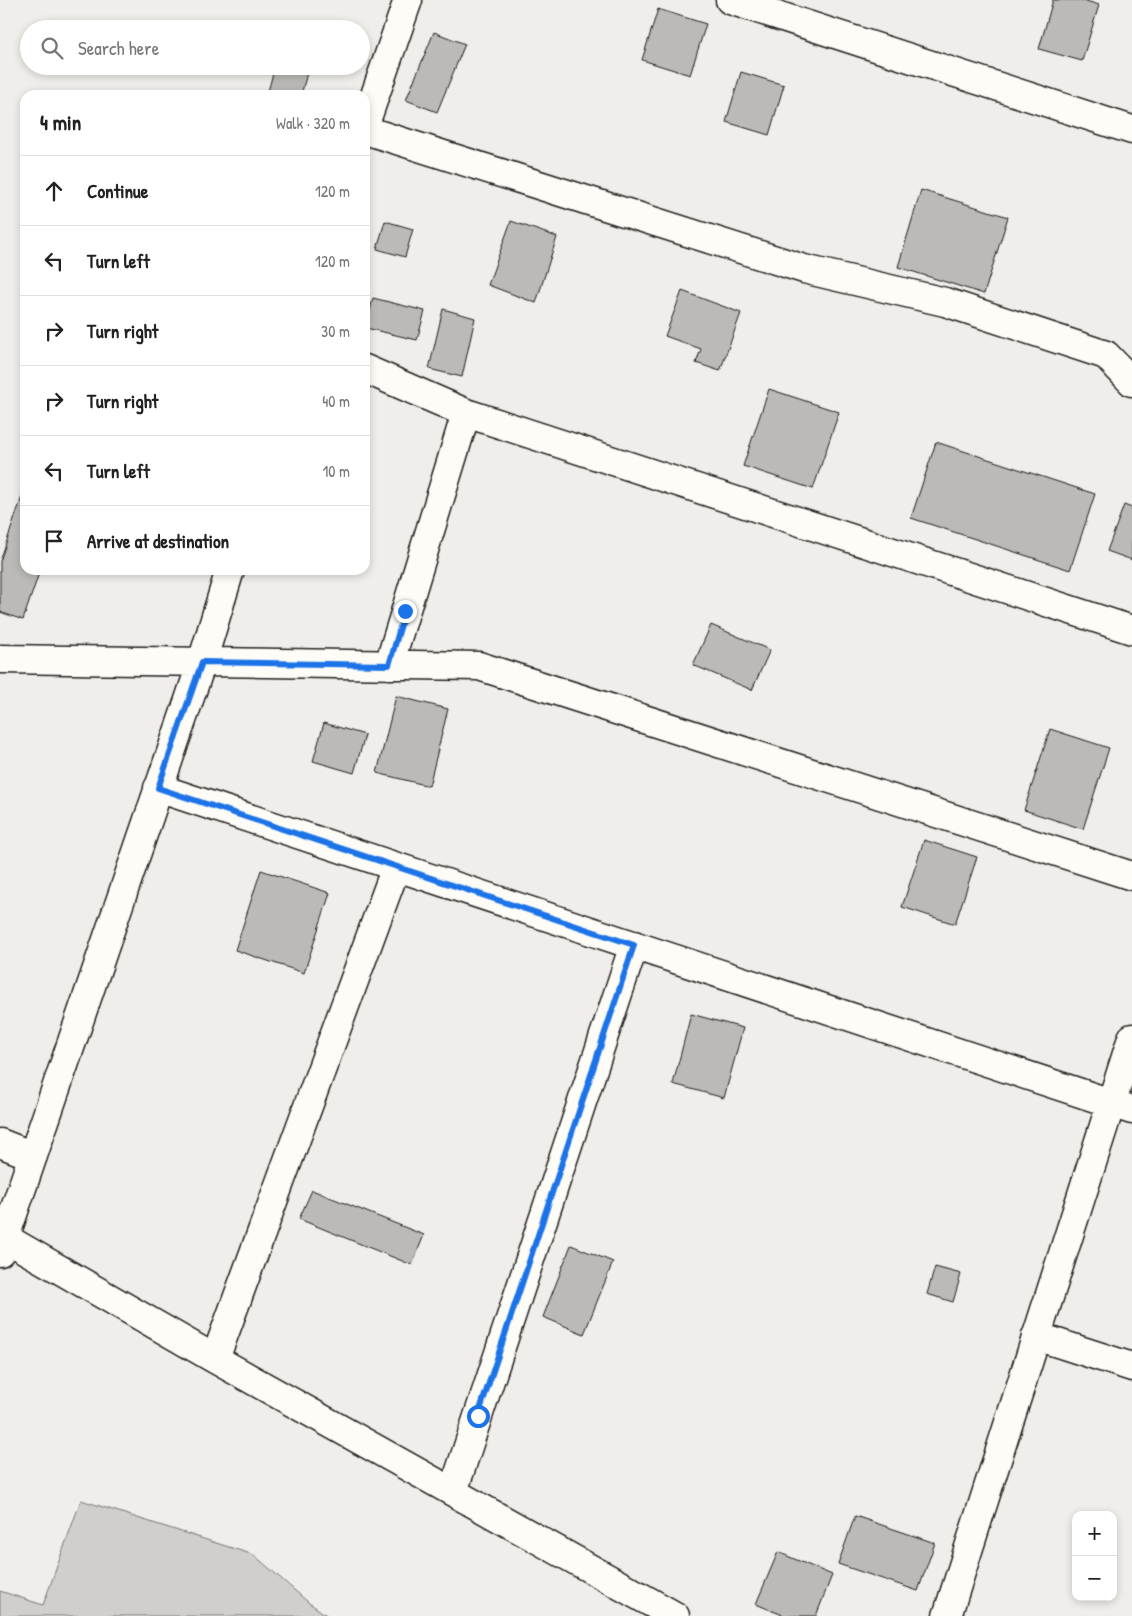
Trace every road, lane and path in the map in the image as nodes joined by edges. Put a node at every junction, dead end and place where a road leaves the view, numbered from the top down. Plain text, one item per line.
1 (408, 0) edge
2 (730, 0) edge
3 (370, 110) edge
4 (1132, 130) edge
5 (370, 132) edge
6 (370, 371) edge
7 (1132, 382) edge
8 (466, 413) junction
9 (228, 575) edge
10 (1132, 630) edge
11 (0, 659) edge
12 (202, 662) junction
13 (389, 665) junction
14 (158, 788) junction
15 (396, 867) junction
16 (1132, 876) edge
17 (634, 945) junction
18 (1132, 1038) edge
19 (1122, 1107) edge
20 (0, 1143) edge
21 (33, 1156) junction
22 (2, 1245) edge
23 (1036, 1336) junction
24 (215, 1360) junction
25 (1132, 1367) edge
26 (453, 1492) junction
27 (676, 1616) edge
28 (948, 1616) edge

1 - 3 street
2 - 4 street
5 - 7 street
6 - 8 street
8 - 10 street
8 - 13 street
9 - 12 street
11 - 12 street
12 - 13 street
12 - 14 street
13 - 16 street
14 - 15 street
14 - 21 street
15 - 17 street
15 - 24 street
17 - 19 street
17 - 26 street
18 - 19 street
19 - 23 street
20 - 21 street
21 - 22 street
22 - 24 street
23 - 25 street
23 - 28 street
24 - 26 street
26 - 27 street

